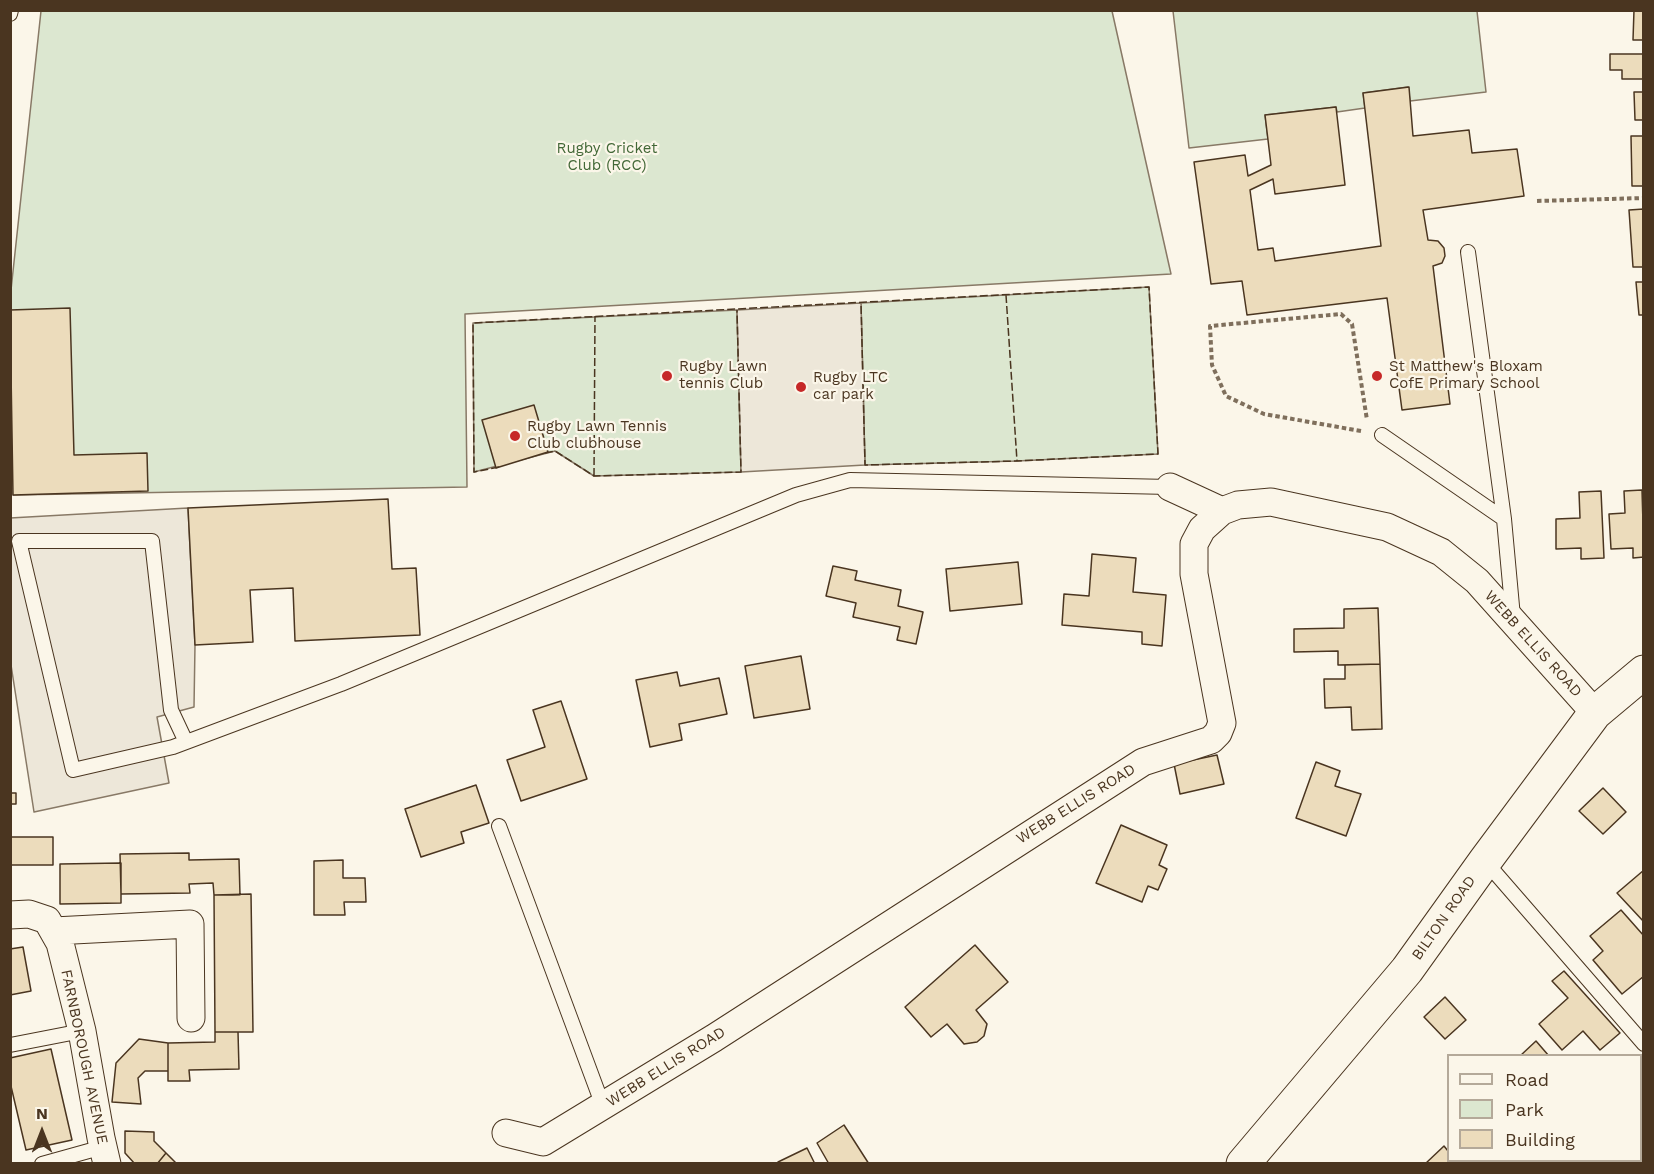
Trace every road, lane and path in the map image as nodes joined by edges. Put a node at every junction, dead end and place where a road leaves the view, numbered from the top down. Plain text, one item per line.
1 (1644, 198) edge
2 (1538, 201) dead end
3 (1468, 252) dead end
4 (1376, 434) junction
5 (1170, 487) joint
6 (1222, 512) junction
7 (1504, 519) junction
8 (1513, 619) junction
9 (1644, 672) edge
10 (1595, 713) junction
11 (186, 742) junction
12 (499, 826) dead end
13 (1485, 861) junction
14 (10, 915) edge
15 (54, 931) junction
16 (191, 1018) dead end
17 (82, 1031) junction
18 (1644, 1044) edge
19 (10, 1046) edge
20 (603, 1106) junction
21 (506, 1134) dead end
22 (105, 1155) edge
23 (42, 1164) edge
24 (1243, 1164) edge

1 - 2 path
3 - 7 lane
4 - 4 path
4 - 7 lane
5 - 6 street
5 - 11 lane
6 - 8 street, WEBB ELLIS ROAD
6 - 20 street, WEBB ELLIS ROAD
7 - 8 lane
8 - 10 street, WEBB ELLIS ROAD
9 - 10 main road, BILTON ROAD
10 - 13 main road, BILTON ROAD
11 - 11 lane
12 - 20 lane
13 - 18 lane
13 - 24 main road, BILTON ROAD
14 - 15 street
15 - 16 street
15 - 17 street, FARNBOROUGH AVENUE
17 - 19 lane
17 - 22 street, FARNBOROUGH AVENUE
20 - 21 street, WEBB ELLIS ROAD
22 - 23 lane

